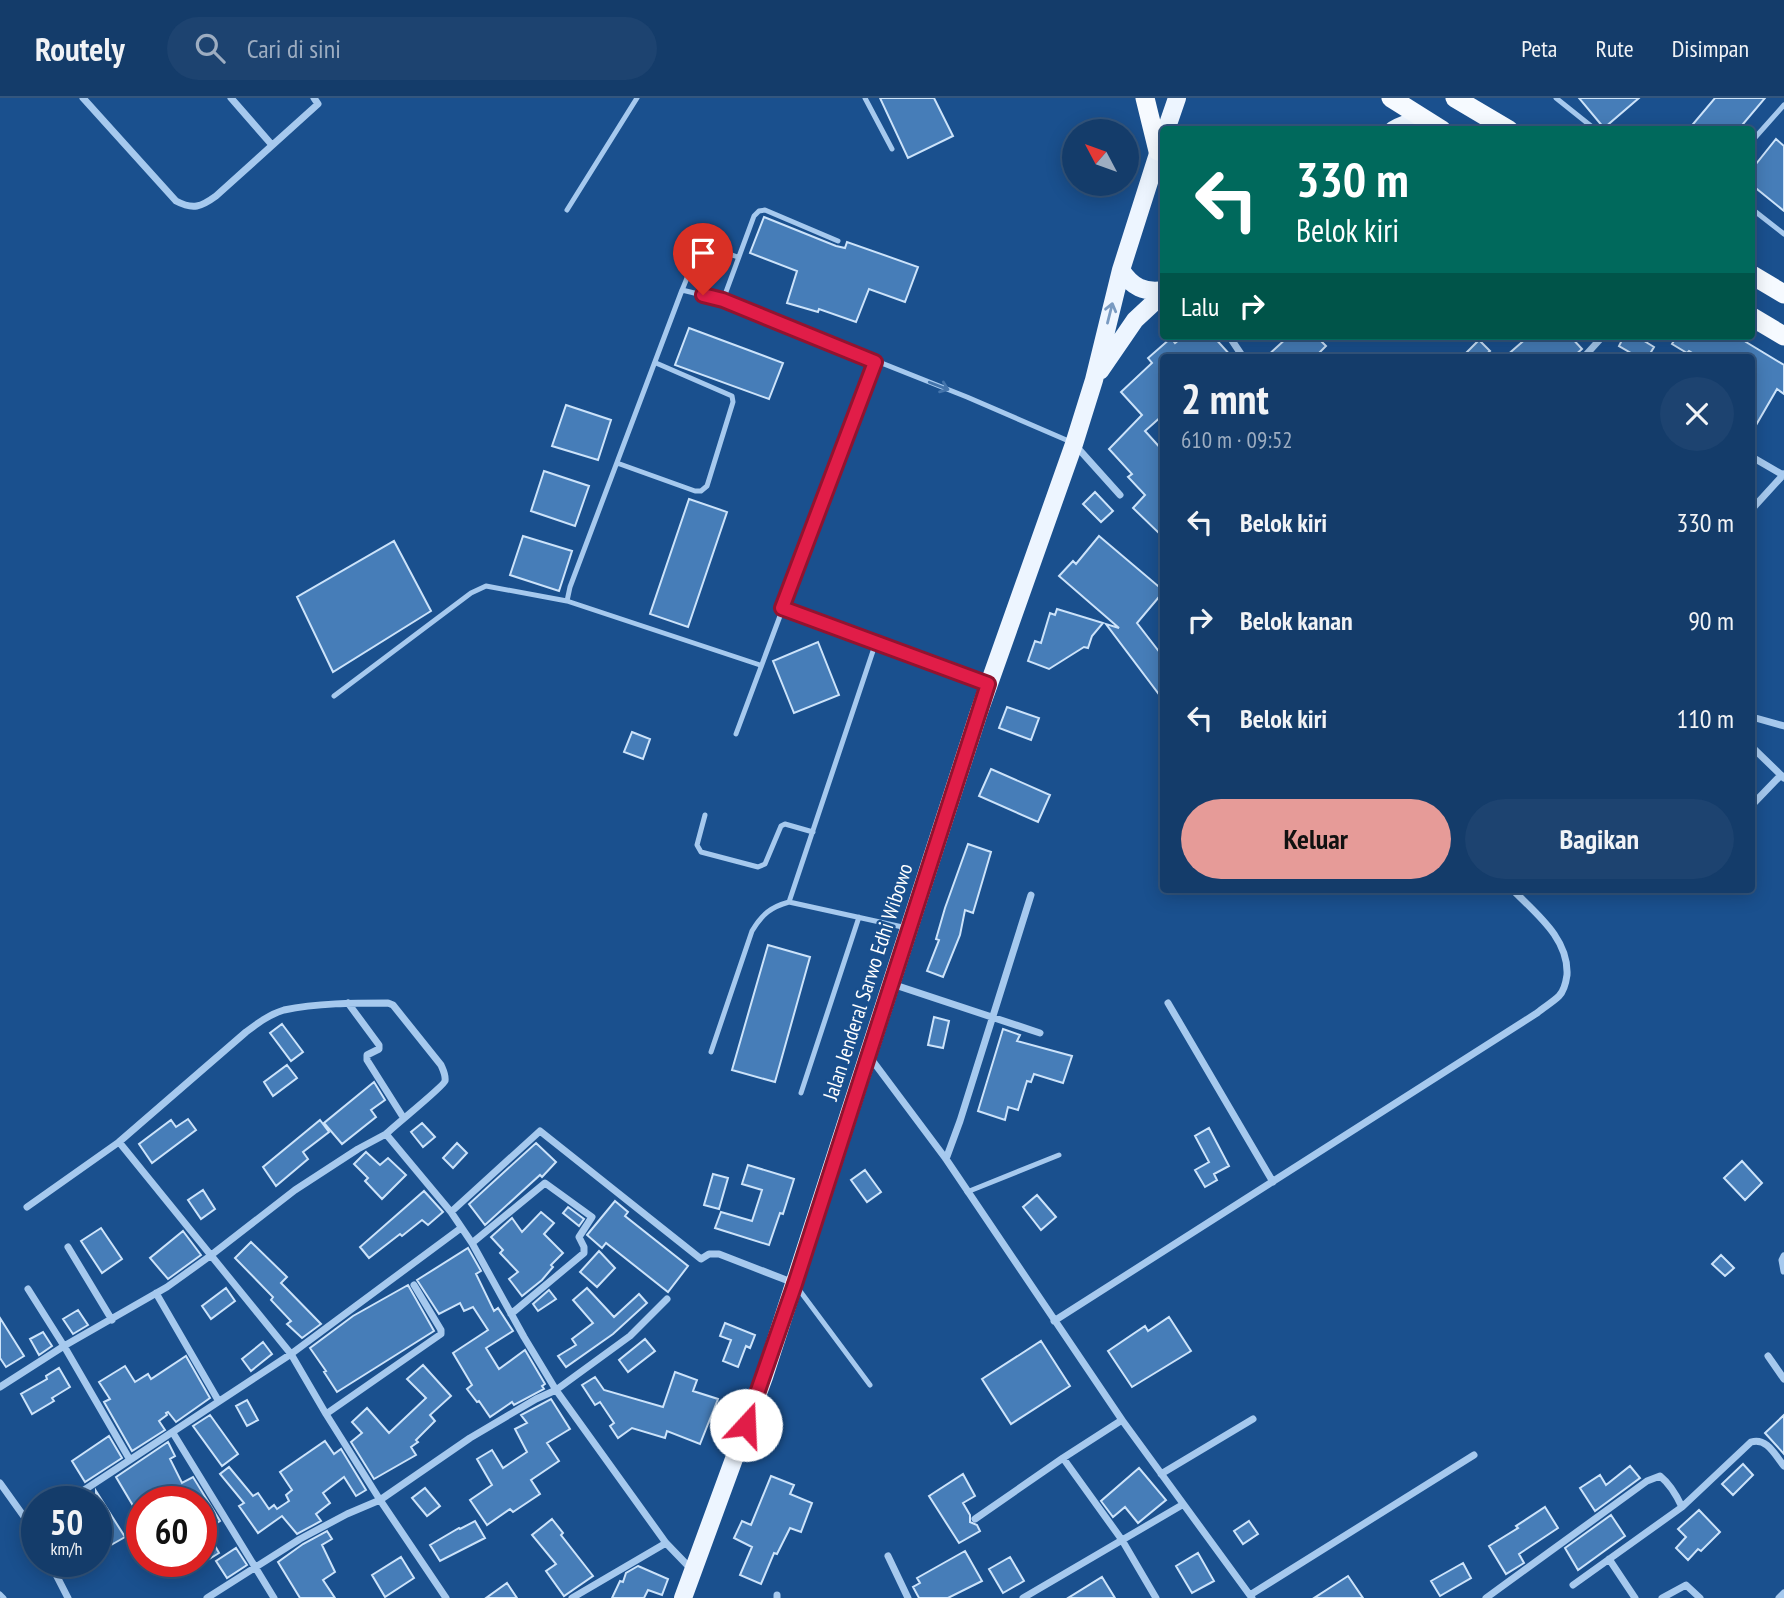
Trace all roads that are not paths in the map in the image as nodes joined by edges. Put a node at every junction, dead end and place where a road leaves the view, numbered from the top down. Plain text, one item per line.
1 (83, 98) edge
2 (231, 98) edge
3 (314, 98) edge
4 (637, 98) edge
5 (865, 98) edge
6 (1145, 98) edge
7 (1177, 98) edge
8 (1556, 98) edge
9 (1399, 100) edge
10 (1466, 102) edge
11 (1784, 105) edge
12 (1167, 126) edge
13 (1389, 126) edge
14 (1405, 126) edge
15 (1432, 126) edge
16 (1436, 126) edge
17 (1503, 126) edge
18 (1591, 126) edge
19 (1755, 138) edge
20 (1160, 140) edge
21 (272, 145) junction
22 (1160, 146) edge
23 (892, 149) dead end
24 (567, 211) dead end
25 (1755, 211) edge
26 (1784, 234) edge
27 (838, 240) dead end
28 (738, 257) junction
29 (1121, 270) junction
30 (1755, 277) edge
31 (682, 290) junction
32 (1160, 291) edge
33 (1160, 295) edge
34 (1784, 295) edge
35 (723, 300) junction
36 (1755, 319) edge
37 (1784, 336) edge
38 (1599, 340) edge
39 (1587, 354) edge
40 (875, 362) junction
41 (656, 363) junction
42 (1094, 380) junction
43 (1074, 444) junction
44 (1755, 459) edge
45 (617, 463) junction
46 (1783, 475) edge
47 (1120, 495) dead end
48 (1755, 506) edge
49 (568, 601) junction
50 (782, 608) junction
51 (876, 642) junction
52 (761, 665) junction
53 (988, 684) junction
54 (334, 696) dead end
55 (1755, 718) edge
56 (1784, 726) edge
57 (736, 734) dead end
58 (1755, 750) edge
59 (1782, 777) edge
60 (1755, 802) edge
61 (705, 815) dead end
62 (813, 832) junction
63 (1516, 893) edge
64 (1031, 895) dead end
65 (789, 902) junction
66 (859, 918) junction
67 (910, 928) junction
68 (892, 984) junction
69 (348, 1003) junction
70 (1168, 1003) dead end
71 (993, 1018) junction
72 (1040, 1033) dead end
73 (711, 1052) dead end
74 (869, 1056) junction
75 (801, 1093) dead end
76 (403, 1117) junction
77 (386, 1134) junction
78 (118, 1142) junction
79 (1059, 1155) dead end
80 (946, 1159) junction
81 (1273, 1182) junction
82 (967, 1192) junction
83 (27, 1207) dead end
84 (451, 1212) junction
85 (461, 1227) junction
86 (472, 1243) junction
87 (68, 1247) dead end
88 (210, 1256) junction
89 (1784, 1256) edge
90 (1784, 1271) edge
91 (795, 1284) junction
92 (414, 1285) dead end
93 (28, 1289) dead end
94 (156, 1293) junction
95 (667, 1299) dead end
96 (511, 1314) junction
97 (112, 1320) junction
98 (1054, 1321) junction
99 (64, 1346) junction
100 (291, 1354) junction
101 (1768, 1356) dead end
102 (1784, 1379) edge
103 (870, 1385) dead end
104 (0, 1387) edge
105 (556, 1390) junction
106 (218, 1400) junction
107 (326, 1414) junction
108 (1254, 1419) dead end
109 (1122, 1420) junction
110 (173, 1433) junction
111 (1474, 1455) dead end
112 (1063, 1458) junction
113 (130, 1460) junction
114 (1784, 1466) edge
115 (1161, 1474) junction
116 (0, 1483) edge
117 (90, 1486) edge
118 (380, 1500) junction
119 (1182, 1505) junction
120 (1682, 1507) junction
121 (21, 1508) edge
122 (975, 1519) dead end
123 (1122, 1540) junction
124 (666, 1543) junction
125 (888, 1556) dead end
126 (1609, 1559) junction
127 (256, 1569) junction
128 (692, 1570) junction
129 (57, 1577) edge
130 (1573, 1585) dead end
131 (1784, 1592) edge
132 (0, 1594) edge
133 (1251, 1597) edge
134 (4, 1598) edge
135 (68, 1598) edge
136 (207, 1598) edge
137 (274, 1598) edge
138 (446, 1598) edge
139 (572, 1598) edge
140 (683, 1598) edge
141 (908, 1598) edge
142 (1023, 1598) edge
143 (1156, 1598) edge
144 (1486, 1598) edge
145 (1635, 1598) edge
146 (1662, 1598) edge
147 (1700, 1598) edge
148 (1779, 1598) edge

1 - 21 street
2 - 21 street
3 - 21 street
4 - 24 lane
5 - 23 lane
6 - 20 highway
7 - 12 main road
8 - 18 lane
9 - 13 main road
9 - 16 highway
10 - 17 highway
11 - 19 lane
14 - 15 main road
22 - 29 main road, Jalan Jenderal Sarwo Edhi Wibowo
25 - 26 lane
27 - 28 lane
28 - 31 lane
28 - 35 lane
29 - 32 main road
42 -> 29 main road, Jalan Jenderal Sarwo Edhi Wibowo
30 - 34 highway
31 - 35 lane
31 - 41 lane
33 - 42 main road, Jalan Jenderal Sarwo Edhi Wibowo
35 - 40 lane
36 - 37 highway
38 - 39 street
40 -> 43 lane
40 - 50 lane
41 - 45 lane
41 - 45 lane
42 - 43 main road, Jalan Jenderal Sarwo Edhi Wibowo
43 - 47 street
43 - 53 main road, Jalan Jenderal Sarwo Edhi Wibowo
44 - 46 street
45 - 49 lane
46 - 48 street
49 - 52 lane
49 - 54 lane
50 - 51 lane
50 - 52 lane
51 - 53 lane
51 - 62 lane
52 - 57 lane
53 - 67 main road, Jalan Jenderal Sarwo Edhi Wibowo
55 - 56 street
58 - 59 street
59 - 60 street
61 - 62 lane
62 - 65 lane
63 - 81 street
64 - 71 street
65 - 66 lane
65 - 73 lane
66 - 67 lane
66 - 75 lane
67 - 68 main road, Jalan Jenderal Sarwo Edhi Wibowo
68 - 71 street
68 - 74 main road, Jalan Jenderal Sarwo Edhi Wibowo
69 - 76 street
69 - 76 street
69 - 78 street
70 - 81 street
71 - 72 street
71 - 80 street
74 - 80 street
74 - 91 main road, Jalan Jenderal Sarwo Edhi Wibowo
76 - 77 street
77 - 84 street
77 - 88 street
78 - 83 street
78 - 88 street
79 - 82 lane
80 - 82 street
81 - 98 street
82 - 98 street
84 - 85 street
84 - 91 street
85 - 86 street
85 - 100 street
86 - 96 street
86 - 96 street
87 - 97 street
88 - 94 street
88 - 100 street
89 - 90 street
91 - 103 lane
91 - 128 main road, Jalan Jenderal Sarwo Edhi Wibowo
92 - 107 street
93 - 99 street
94 - 97 street
94 - 106 street
95 - 105 street
96 - 105 street
97 - 99 street
98 - 109 street
99 - 104 street
99 - 113 street
100 - 106 street
100 - 107 street
101 - 102 street
105 - 118 street
105 - 124 street
106 - 110 street
107 - 118 street
108 - 115 street
109 - 112 street
109 - 115 street
110 - 113 street
110 - 127 street
111 - 133 street
112 - 122 street
112 - 123 street
113 - 117 street
114 - 120 street
115 - 119 street
116 - 121 street
118 - 127 street
118 - 138 street
119 - 123 street
119 - 133 street
120 - 126 street
120 - 144 street
123 - 142 street
123 - 143 street
124 - 128 street
124 - 139 street
125 - 141 street
126 - 130 street
126 - 145 street
127 - 136 street
127 - 137 street
128 - 140 main road, Jalan Jenderal Sarwo Edhi Wibowo
129 - 135 street
131 - 148 street
132 - 134 lane
146 - 147 street

